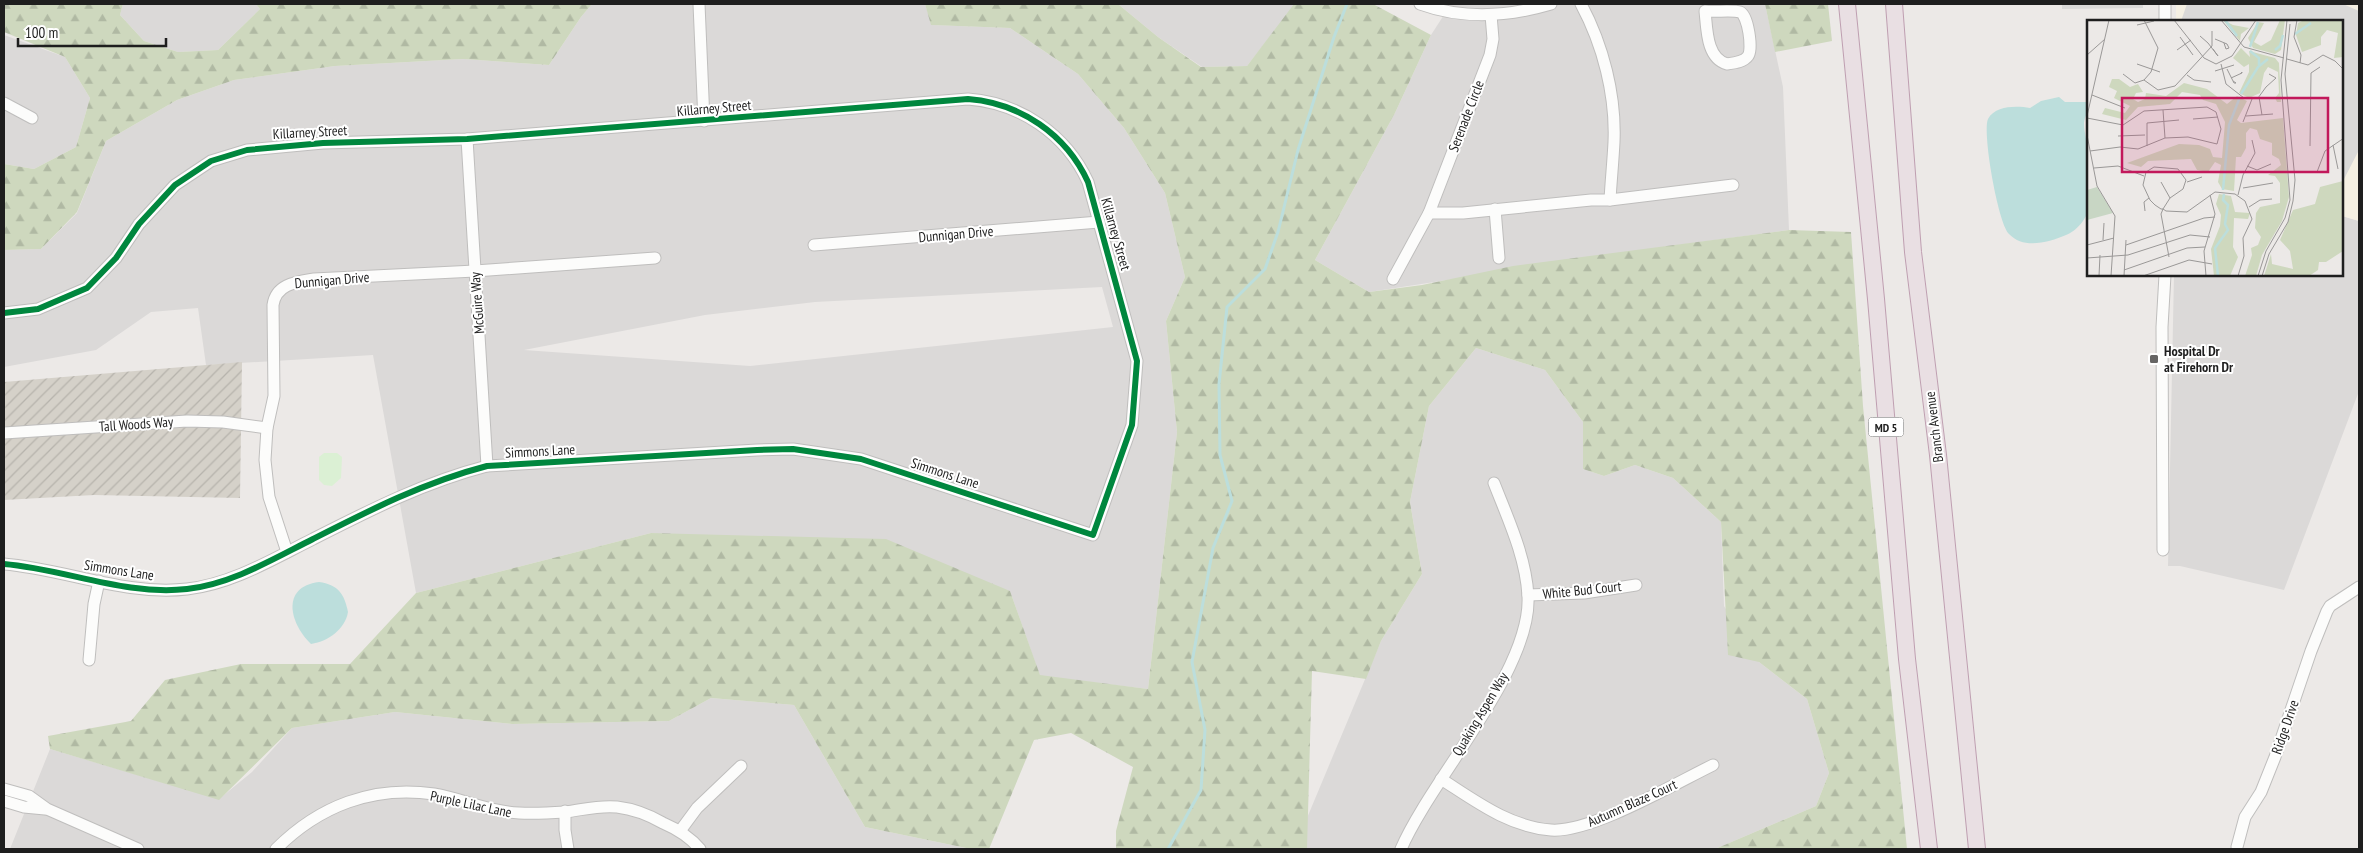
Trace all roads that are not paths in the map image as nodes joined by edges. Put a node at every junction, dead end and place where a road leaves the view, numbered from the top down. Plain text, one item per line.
1 (699, 4) edge
2 (1420, 4) edge
3 (1551, 4) edge
4 (1581, 4) edge
5 (1847, 4) edge
6 (1894, 4) edge
7 (2166, 4) edge
8 (1705, 7) edge
9 (1492, 16) junction
10 (2165, 20) edge
11 (4, 103) edge
12 (32, 118) dead end
13 (704, 121) junction
14 (467, 139) junction
15 (1733, 185) dead end
16 (1610, 200) junction
17 (1495, 209) junction
18 (1429, 213) junction
19 (1099, 222) junction
20 (814, 245) dead end
21 (655, 258) dead end
22 (1499, 258) dead end
23 (475, 271) junction
24 (2165, 276) edge
25 (1393, 279) dead end
26 (4, 313) edge
27 (267, 428) junction
28 (4, 433) edge
29 (487, 466) junction
30 (1494, 483) dead end
31 (1093, 535) joint
32 (2163, 550) dead end
33 (287, 552) junction
34 (4, 564) edge
35 (99, 581) junction
36 (1636, 584) dead end
37 (2359, 587) edge
38 (1528, 595) junction
39 (89, 660) dead end
40 (1713, 764) dead end
41 (741, 766) dead end
42 (1441, 779) junction
43 (4, 789) edge
44 (4, 801) edge
45 (47, 809) junction
46 (565, 812) junction
47 (680, 831) junction
48 (2237, 847) dead end
49 (138, 849) edge
50 (276, 849) edge
51 (568, 849) edge
52 (700, 849) edge
53 (1401, 849) edge
54 (1930, 849) edge
55 (1977, 849) edge

1 - 13 street
2 - 9 street
3 - 9 street
4 - 16 street
5 - 54 highway, MD 5
6 - 55 highway, Branch Avenue
7 - 10 street
8 - 8 street
9 - 18 street, Serenade Circle
11 - 12 street
13 - 14 street, Killarney Street
13 - 19 street, Killarney Street
14 - 23 street, McGuire Way
14 - 26 street, Killarney Street
15 - 16 street
16 - 17 street
17 - 18 street
17 - 22 street
18 - 25 street, Serenade Circle
19 - 20 street, Dunnigan Drive
19 - 31 street, Killarney Street
21 - 23 street, Dunnigan Drive
23 - 27 street, Dunnigan Drive
23 - 29 street, McGuire Way
24 - 32 street
27 - 28 street, Tall Woods Way
27 - 33 street, Dunnigan Drive
29 - 31 street, Simmons Lane
29 - 33 street, Simmons Lane
30 - 38 street, Quaking Aspen Way
33 - 35 street, Simmons Lane
34 - 35 street, Simmons Lane
35 - 39 street
36 - 38 street, White Bud Court
37 - 48 street, Ridge Drive
38 - 42 street, Quaking Aspen Way
40 - 42 street, Autumn Blaze Court
41 - 47 street
42 - 53 street, Quaking Aspen Way
43 - 45 street
44 - 45 street
45 - 49 street
46 - 47 street, Purple Lilac Lane
46 - 50 street, Purple Lilac Lane
46 - 51 street
47 - 52 street, Purple Lilac Lane

